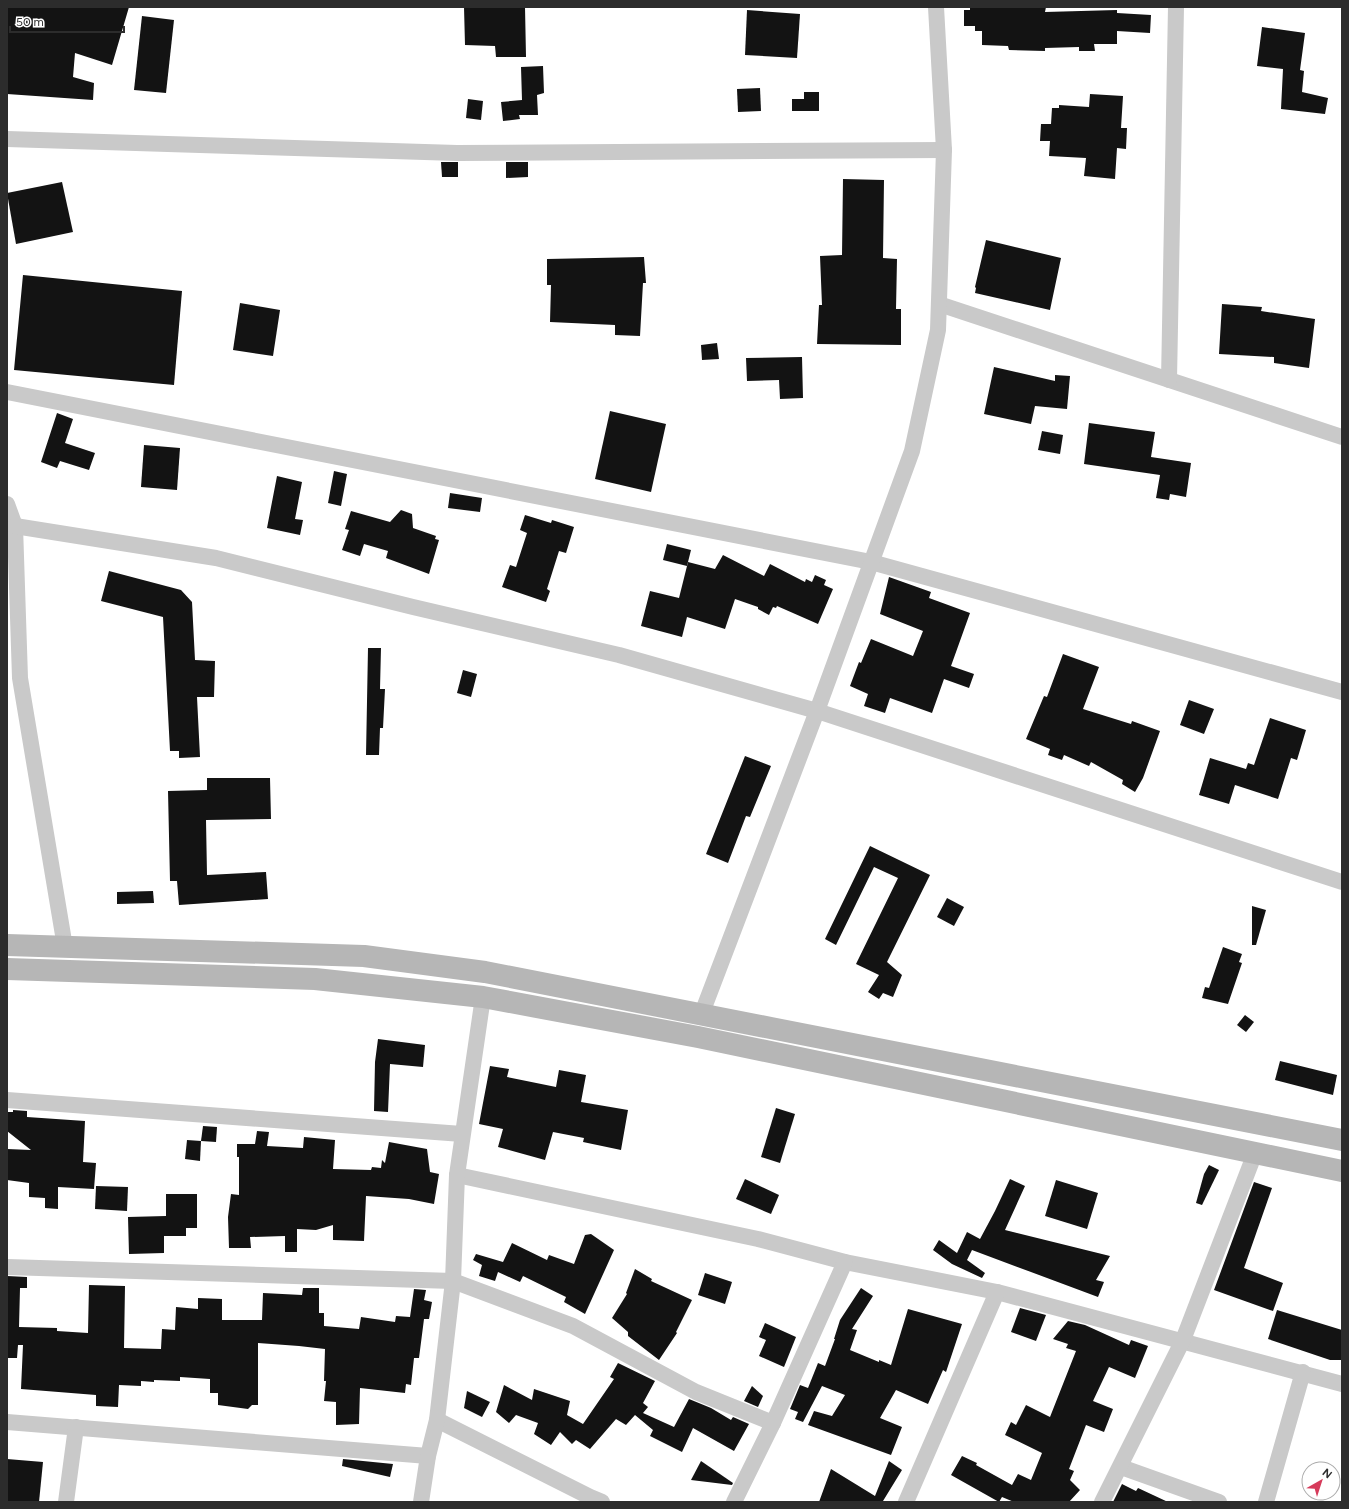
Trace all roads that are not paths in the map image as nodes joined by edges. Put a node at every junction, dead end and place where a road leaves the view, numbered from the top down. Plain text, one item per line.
1 (936, 7) edge
2 (1176, 7) edge
3 (7, 139) edge
4 (944, 150) junction
5 (939, 304) junction
6 (1169, 380) junction
7 (7, 392) edge
8 (1342, 437) edge
9 (7, 504) edge
10 (16, 526) junction
11 (871, 562) junction
12 (1342, 692) edge
13 (817, 711) junction
14 (1342, 882) edge
15 (7, 945) edge
16 (65, 947) junction
17 (7, 969) edge
18 (483, 997) junction
19 (666, 1007) junction
20 (702, 1013) junction
21 (665, 1031) junction
22 (7, 1100) edge
23 (462, 1134) junction
24 (1342, 1140) edge
25 (1255, 1153) junction
26 (1342, 1171) edge
27 (456, 1175) junction
28 (845, 1262) junction
29 (7, 1267) edge
30 (453, 1281) junction
31 (996, 1292) junction
32 (1183, 1340) junction
33 (1303, 1372) junction
34 (1342, 1384) edge
35 (437, 1420) junction
36 (7, 1422) edge
37 (773, 1423) junction
38 (76, 1428) junction
39 (428, 1456) junction
40 (1121, 1467) junction
41 (593, 1500) edge
42 (66, 1502) edge
43 (421, 1502) edge
44 (734, 1502) edge
45 (906, 1502) edge
46 (1102, 1502) edge
47 (1219, 1502) edge
48 (1266, 1502) edge

1 - 4 street
2 - 6 street
3 - 4 street
4 - 5 street
5 - 6 street
5 - 11 street
6 - 8 street
7 - 11 street
9 - 10 street
10 - 13 street
10 - 16 street
11 - 12 street
11 - 13 street
13 - 14 street
13 - 20 street
15 - 16 main road
16 - 19 main road
17 - 18 main road
18 - 21 main road
18 - 23 street
19 - 20 main road
19 - 21 main road
20 - 24 main road
21 - 25 main road
22 - 23 street
23 - 27 street
25 - 26 main road
25 - 32 street
27 - 28 street
27 - 30 street
28 - 31 street
28 - 37 street
29 - 30 street
30 - 35 street
30 - 37 street
31 - 32 street
31 - 45 street
32 - 33 street
32 - 40 street
33 - 34 street
33 - 48 street
35 - 39 street
35 - 41 street
36 - 38 street
37 - 44 street
38 - 39 street
38 - 42 street
39 - 43 street
40 - 46 street
40 - 47 street

